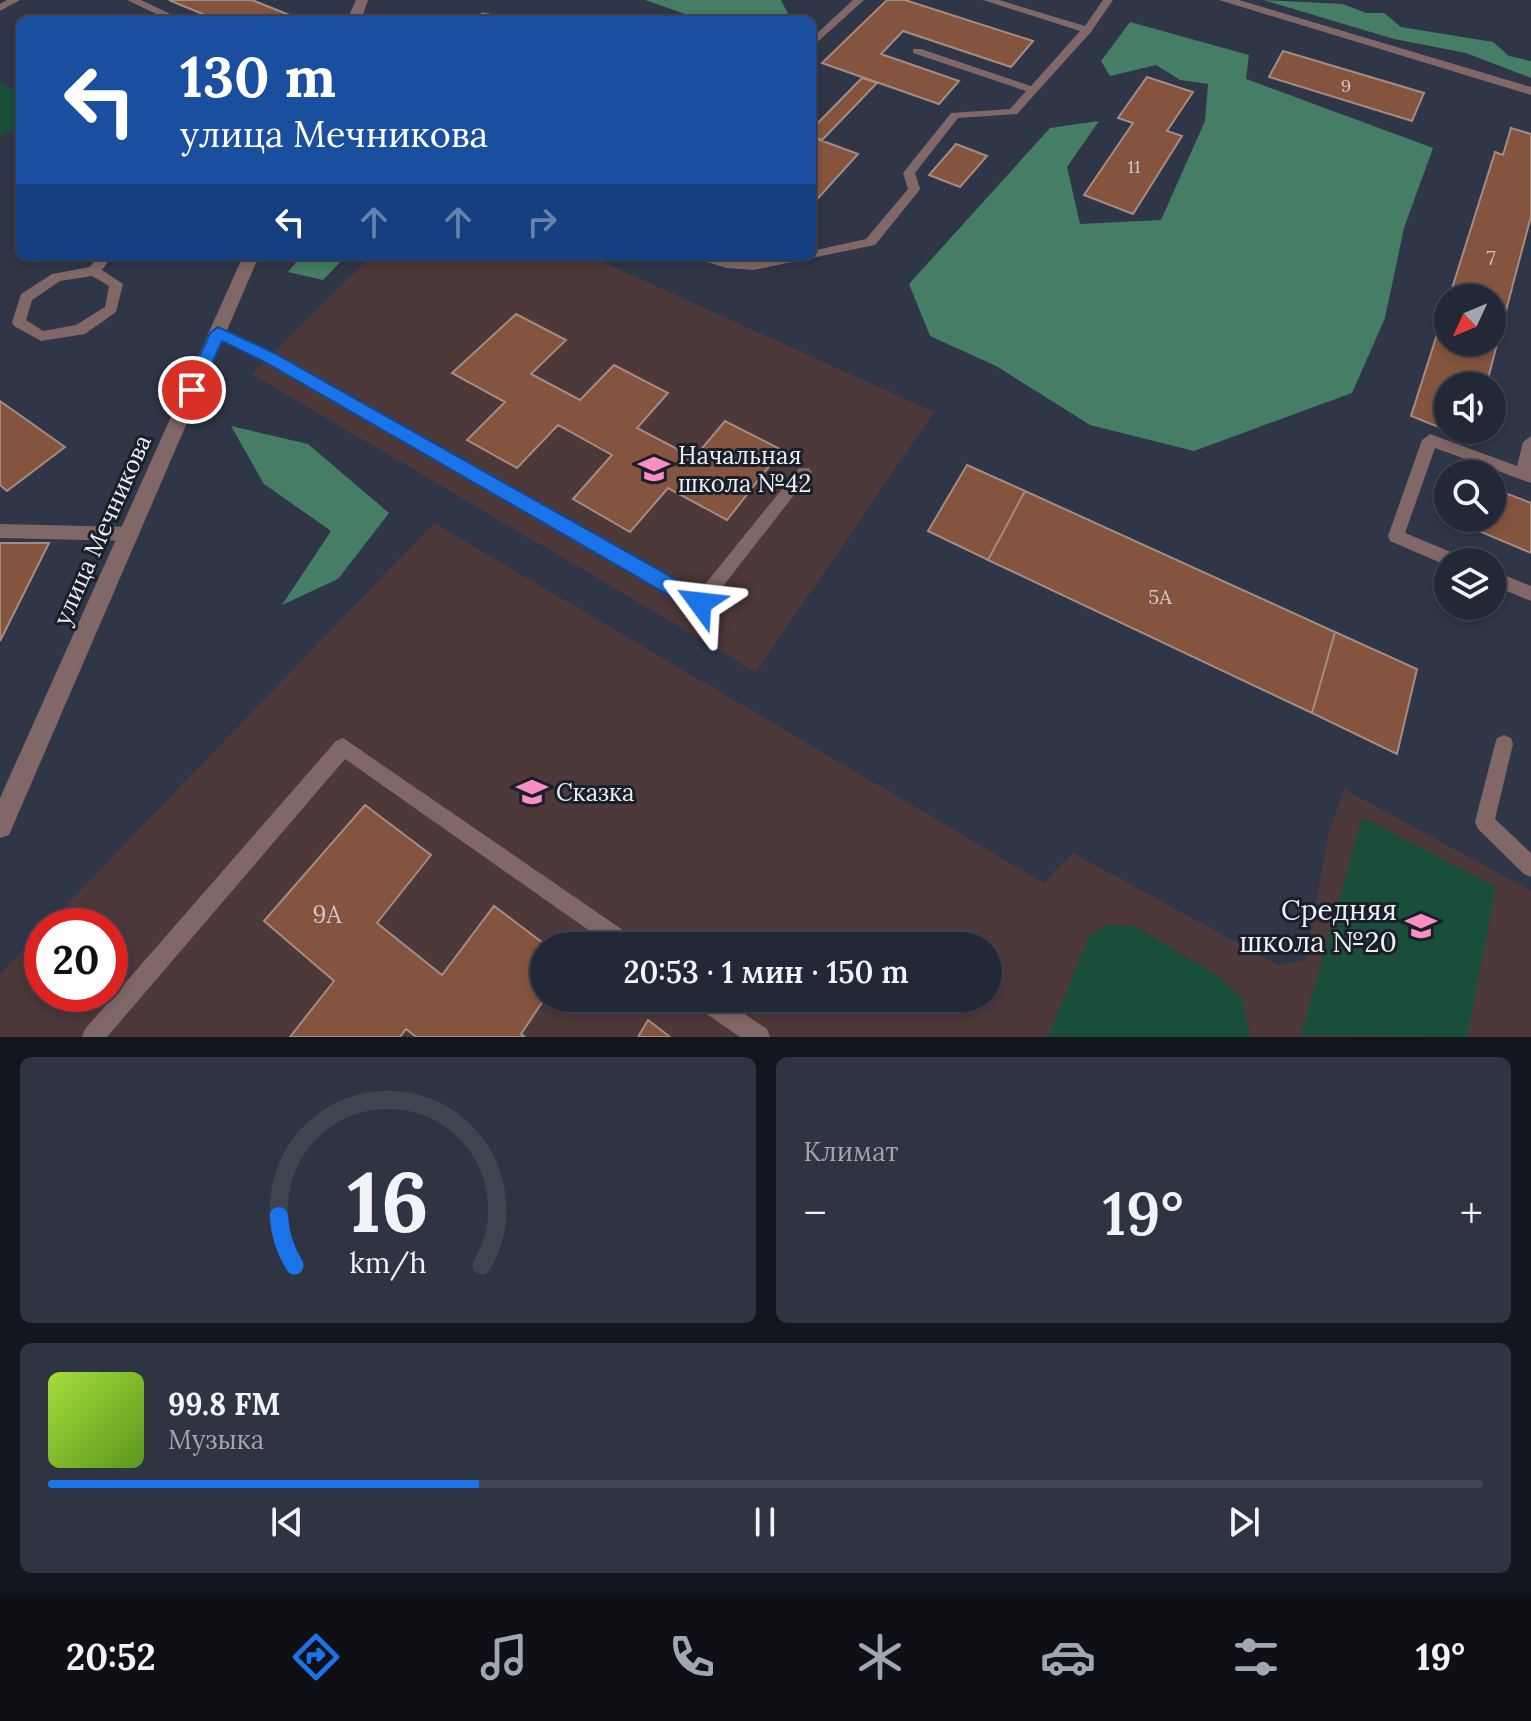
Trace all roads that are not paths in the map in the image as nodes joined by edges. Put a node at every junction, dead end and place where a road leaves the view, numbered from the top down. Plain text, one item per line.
1 (15, 0) edge
2 (132, 0) edge
3 (859, 0) edge
4 (988, 0) edge
5 (1108, 0) edge
6 (1225, 0) edge
7 (0, 8) edge
8 (169, 16) edge
9 (1087, 30) junction
10 (816, 40) edge
11 (917, 51) dead end
12 (1033, 90) junction
13 (1531, 91) edge
14 (816, 254) edge
15 (102, 260) edge
16 (249, 260) edge
17 (710, 260) edge
18 (788, 260) edge
19 (94, 271) junction
20 (218, 333) junction
21 (1531, 442) edge
22 (804, 472) dead end
23 (1527, 475) edge
24 (0, 531) edge
25 (128, 534) junction
26 (1434, 552) edge
27 (1506, 583) edge
28 (1531, 594) edge
29 (1504, 744) dead end
30 (0, 826) edge
31 (1531, 867) edge
32 (609, 932) edge
33 (723, 1012) edge
34 (97, 1035) edge
35 (759, 1037) edge

1 - 7 lane
2 - 8 lane
3 - 10 lane
4 - 9 lane
5 - 9 lane
6 - 13 street
9 - 12 lane
11 - 12 lane
12 - 14 lane
15 - 19 lane
16 - 20 street, улица Мечникова
17 - 18 lane
19 - 19 lane
20 - 22 lane
20 - 25 street, улица Мечникова
21 - 23 lane
23 - 26 lane
24 - 25 lane
25 - 30 street, улица Мечникова
27 - 28 lane
29 - 31 lane
32 - 34 lane
33 - 35 lane

